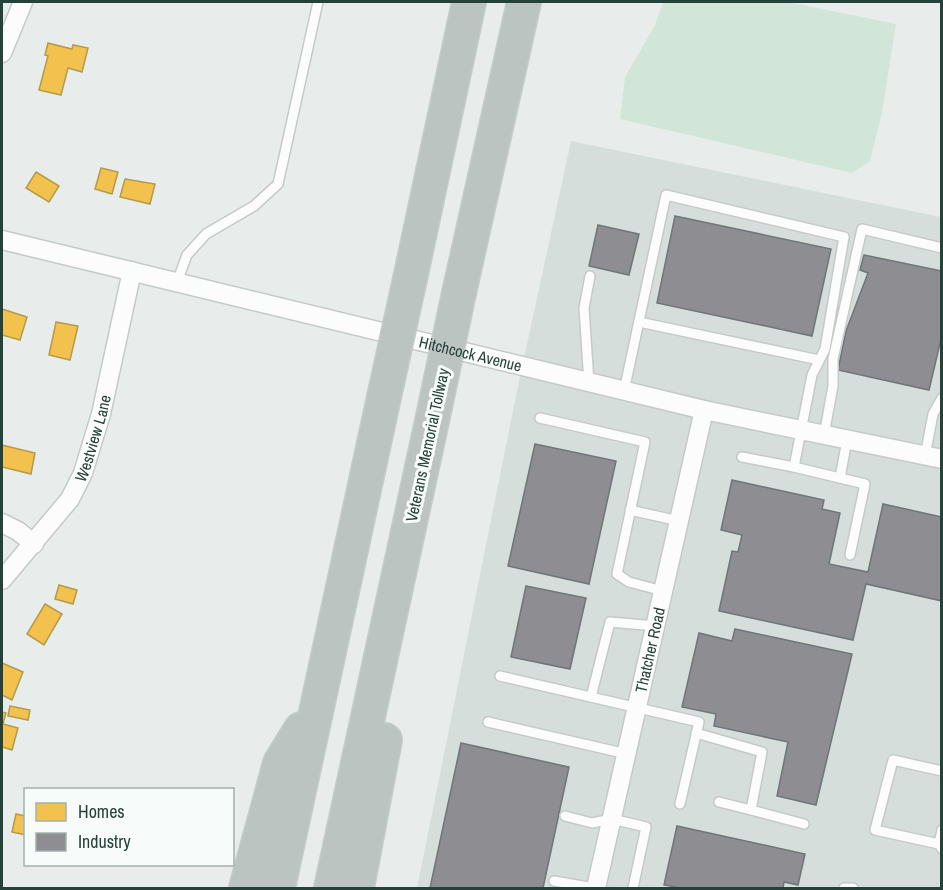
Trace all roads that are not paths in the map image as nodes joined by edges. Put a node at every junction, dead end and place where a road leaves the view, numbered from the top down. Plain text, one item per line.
1 (23, 2) edge
2 (318, 2) edge
3 (469, 2) edge
4 (524, 2) edge
5 (2, 53) edge
6 (2, 240) edge
7 (942, 248) edge
8 (132, 271) junction
9 (590, 276) dead end
10 (177, 282) junction
11 (639, 322) junction
12 (819, 360) junction
13 (589, 383) junction
14 (624, 391) junction
15 (942, 398) edge
16 (704, 410) junction
17 (540, 418) dead end
18 (801, 430) junction
19 (824, 435) junction
20 (847, 440) junction
21 (426, 450) junction
22 (742, 457) dead end
23 (933, 458) edge
24 (794, 467) junction
25 (840, 478) junction
26 (630, 510) junction
27 (679, 521) junction
28 (2, 524) edge
29 (34, 544) junction
30 (850, 555) dead end
31 (2, 580) edge
32 (663, 591) junction
33 (656, 626) junction
34 (500, 676) dead end
35 (591, 697) junction
36 (315, 707) junction
37 (637, 708) junction
38 (488, 722) dead end
39 (696, 734) junction
40 (627, 754) junction
41 (942, 771) edge
42 (719, 802) dead end
43 (680, 804) dead end
44 (752, 810) junction
45 (566, 816) dead end
46 (612, 819) junction
47 (804, 824) dead end
48 (942, 830) edge
49 (940, 847) edge
50 (554, 881) dead end
51 (246, 888) edge
52 (278, 888) edge
53 (331, 888) edge
54 (357, 888) edge
55 (595, 888) edge
56 (633, 888) edge
57 (844, 888) edge
58 (853, 888) edge

1 - 5 street
2 - 10 lane
3 - 36 highway, bridge
4 - 21 highway, Veterans Memorial Tollway, bridge
6 - 8 street, Hitchcock Avenue
7 - 19 lane
8 - 10 street, Hitchcock Avenue
8 - 29 street, Westview Lane
9 - 13 lane
10 - 13 street, Hitchcock Avenue
11 - 12 lane
11 - 12 lane
11 - 14 lane
12 - 18 lane
13 - 14 street, Hitchcock Avenue
14 - 16 street, Hitchcock Avenue
15 - 23 lane
16 - 18 street, Hitchcock Avenue
16 - 27 street, Thatcher Road
17 - 26 lane
18 - 19 street, Hitchcock Avenue
18 - 24 lane
19 - 20 street, Hitchcock Avenue
20 - 23 street, Hitchcock Avenue
20 - 25 lane
21 - 53 highway, Veterans Memorial Tollway
21 - 54 highway
22 - 24 lane
24 - 25 lane
25 - 30 lane
26 - 27 lane
26 - 32 lane
27 - 32 street, Thatcher Road
28 - 29 street
29 - 31 street, Westview Lane
32 - 33 street, Thatcher Road
33 - 35 lane
33 - 37 street, Thatcher Road
34 - 35 lane
35 - 37 lane
36 - 51 highway
36 - 52 highway
37 - 39 lane
37 - 40 street, Thatcher Road
38 - 40 lane
39 - 43 lane
39 - 44 lane
40 - 46 street, Thatcher Road
41 - 49 lane
42 - 44 lane
44 - 47 lane
45 - 46 lane
46 - 55 street, Thatcher Road
46 - 56 lane
48 - 49 lane
50 - 55 lane
57 - 58 lane

